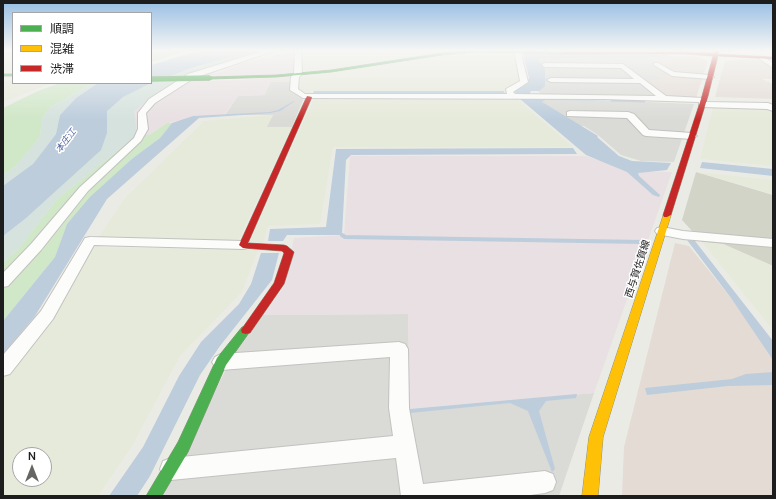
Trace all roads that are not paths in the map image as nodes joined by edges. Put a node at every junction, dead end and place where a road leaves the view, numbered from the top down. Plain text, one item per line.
1 (198, 73) edge
2 (306, 73) edge
3 (522, 73) edge
4 (632, 73) edge
5 (671, 73) edge
6 (711, 73) edge
7 (298, 74) junction
8 (710, 77) junction
9 (152, 79) edge
10 (551, 80) dead end
11 (641, 81) junction
12 (309, 97) junction
13 (512, 97) junction
14 (663, 98) junction
15 (773, 99) edge
16 (703, 100) junction
17 (773, 108) edge
18 (570, 114) dead end
19 (692, 136) junction
20 (662, 231) junction
21 (773, 243) edge
22 (243, 245) junction
23 (3, 282) edge
24 (221, 362) junction
25 (3, 368) edge
26 (405, 446) junction
27 (171, 469) junction
28 (545, 482) dead end
29 (154, 496) edge
30 (413, 496) edge
31 (422, 496) edge
32 (590, 496) edge

1 - 23 street
2 - 7 street
3 - 13 street
4 - 11 street
5 - 8 street
6 - 8 street, 西与賀佐賀線
7 - 9 street, bridge
7 - 12 street
8 - 16 street, 西与賀佐賀線
10 - 11 street
11 - 14 street
12 - 13 street
12 - 22 street
13 - 14 street
14 - 16 street
15 - 16 street
16 - 17 street
16 - 19 street, 西与賀佐賀線
18 - 19 street
19 - 20 street, 西与賀佐賀線
20 - 21 street
20 - 32 street, 西与賀佐賀線
22 - 24 street
22 - 25 street
24 - 26 street
24 - 27 street
26 - 27 street
26 - 30 street
27 - 29 street
28 - 31 street

